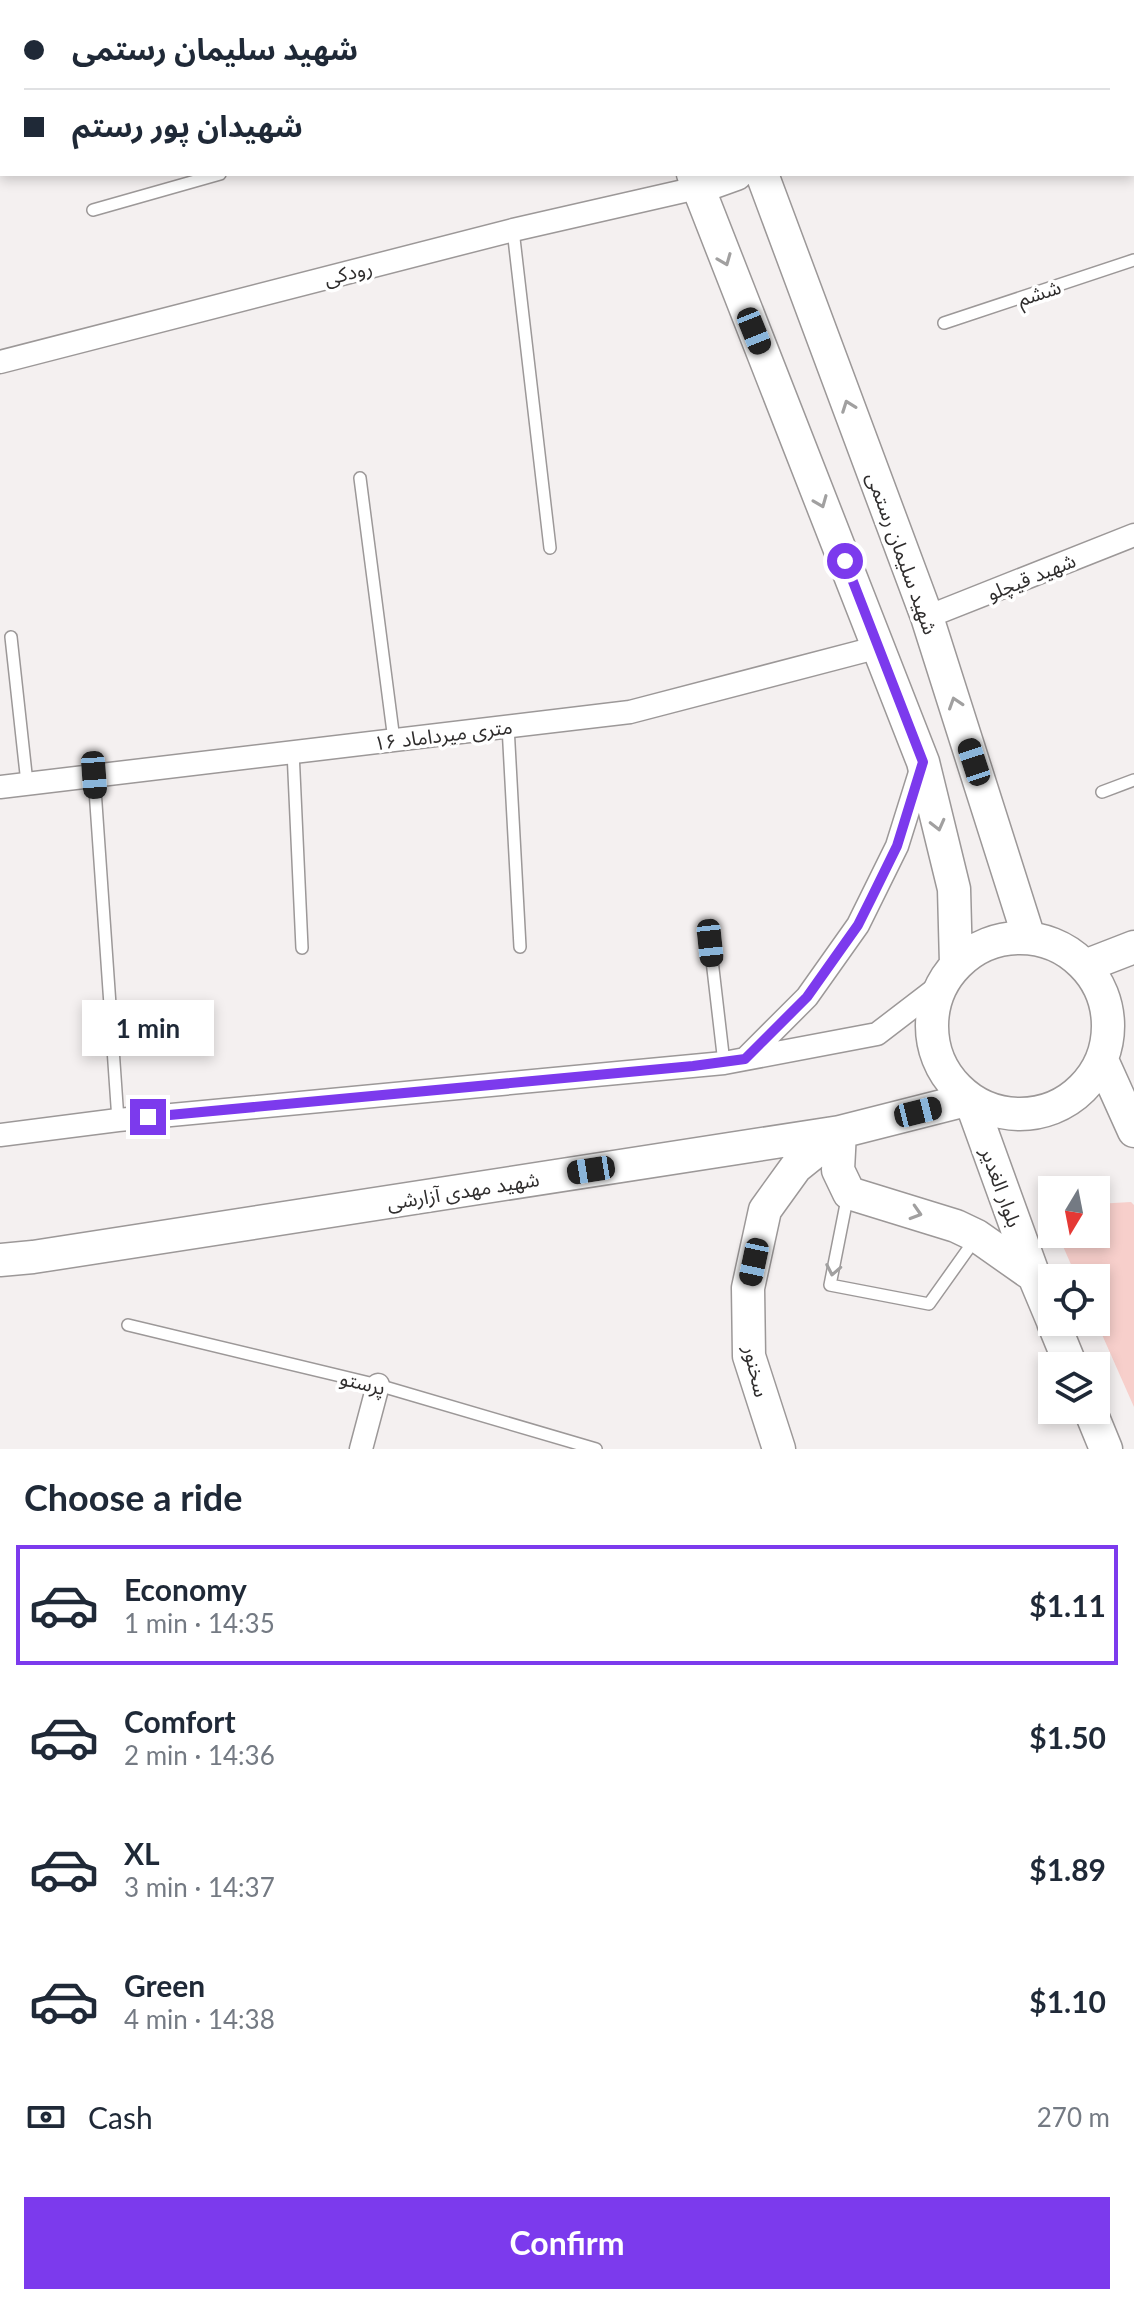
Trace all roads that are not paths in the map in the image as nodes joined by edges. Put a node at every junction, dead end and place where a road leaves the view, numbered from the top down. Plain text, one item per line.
1 (213, 176) edge
2 (724, 176) edge
3 (763, 176) edge
4 (695, 181) edge
5 (93, 210) dead end
6 (513, 230) junction
7 (1134, 260) edge
8 (944, 323) dead end
9 (0, 362) edge
10 (360, 478) dead end
11 (1134, 535) edge
12 (550, 548) dead end
13 (927, 617) junction
14 (11, 637) dead end
15 (879, 647) junction
16 (508, 726) junction
17 (394, 740) junction
18 (293, 751) junction
19 (923, 762) junction
20 (94, 775) junction
21 (1134, 780) edge
22 (27, 783) junction
23 (0, 787) edge
24 (1102, 792) dead end
25 (1029, 938) junction
26 (710, 943) dead end
27 (520, 947) dead end
28 (1134, 947) edge
29 (302, 948) dead end
30 (1085, 966) junction
31 (948, 975) junction
32 (1115, 1039) edge
33 (734, 1061) junction
34 (970, 1099) junction
35 (118, 1120) junction
36 (1134, 1131) edge
37 (840, 1132) junction
38 (0, 1135) edge
39 (849, 1193) junction
40 (977, 1236) junction
41 (0, 1260) edge
42 (1034, 1276) junction
43 (1038, 1286) edge
44 (128, 1325) dead end
45 (378, 1385) junction
46 (1096, 1424) edge
47 (361, 1449) edge
48 (596, 1449) edge
49 (779, 1449) edge
50 (1106, 1449) edge

1 - 5 lane
2 - 4 main road
13 -> 3 main road, شهید سلیمان رستمی
4 - 6 street, رودکی
4 -> 15 main road
6 - 9 street, رودکی
6 - 12 lane
7 - 8 lane, ششم
10 - 17 lane
11 - 13 street, شهید قیچلو
25 -> 13 main road, شهید سلیمان رستمی
14 - 22 lane
15 - 16 street, ۱۶ متری میرداماد
15 - 19 main road
16 - 17 street, ۱۶ متری میرداماد
16 - 27 lane
17 - 18 street, ۱۶ متری میرداماد
18 - 20 street, ۱۶ متری میرداماد
18 - 29 lane
19 -> 31 main road
19 - 33 street
20 - 22 street, ۱۶ متری میرداماد
20 - 35 lane
21 - 24 lane
22 - 23 street, ۱۶ متری میرداماد
25 - 30 main road
25 - 31 main road
26 - 33 lane
28 - 30 main road
30 - 32 main road
31 - 33 street
31 - 34 main road
32 - 34 main road
32 - 36 main road
33 - 35 street
34 - 37 main road, شهید مهدی آزارشی
34 - 42 main road, بلوار الغدیر
35 - 38 street
37 - 39 main road
37 - 41 main road, شهید مهدی آزارشی
37 - 49 main road, سخنور
39 -> 40 main road
39 -> 40 lane
40 - 42 main road
42 - 43 main road, بلوار الغدیر
44 - 45 lane, پرستو
45 - 47 street
45 - 48 lane, پرستو
46 - 50 main road

